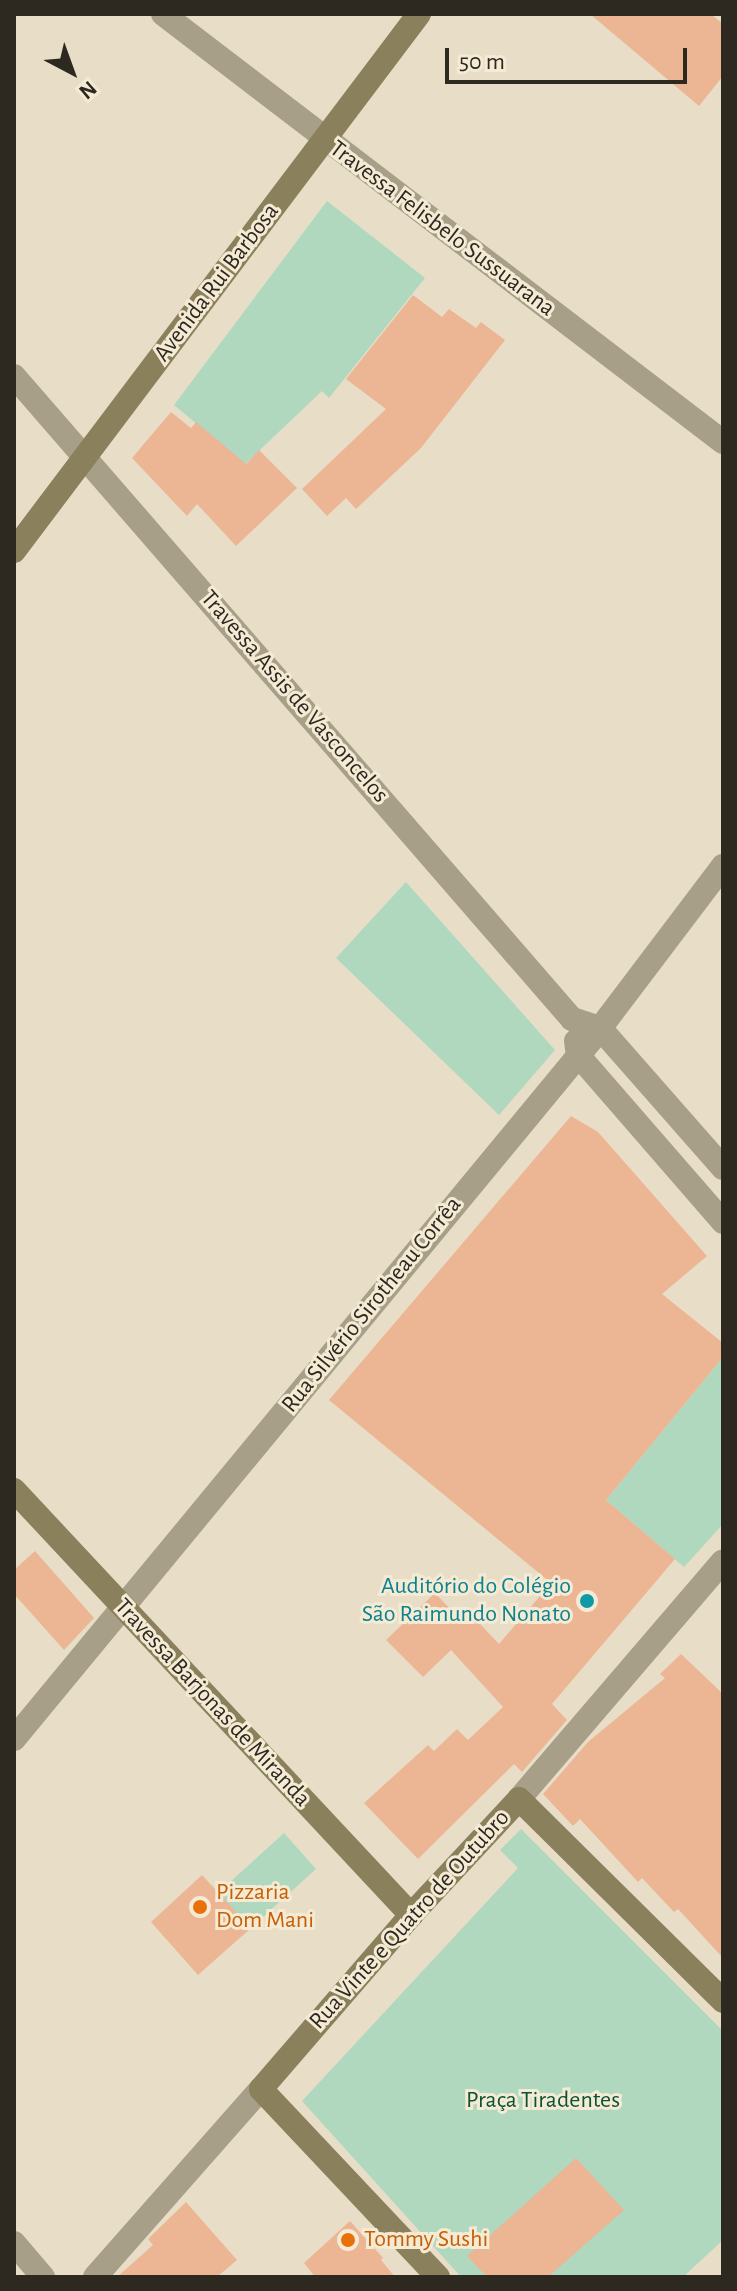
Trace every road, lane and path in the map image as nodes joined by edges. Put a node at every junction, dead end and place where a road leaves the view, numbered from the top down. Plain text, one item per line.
1 (163, 14) edge
2 (419, 14) edge
3 (325, 140) junction
4 (14, 376) edge
5 (723, 442) edge
6 (87, 456) junction
7 (14, 551) edge
8 (723, 866) edge
9 (572, 1019) junction
10 (600, 1028) junction
11 (578, 1055) junction
12 (723, 1168) edge
13 (723, 1222) edge
14 (14, 1490) edge
15 (723, 1561) edge
16 (123, 1608) junction
17 (14, 1739) edge
18 (519, 1799) junction
19 (411, 1915) junction
20 (723, 2001) edge
21 (261, 2089) junction
22 (14, 2243) edge
23 (43, 2277) edge
24 (95, 2277) edge
25 (438, 2277) edge

1 - 3 street, Travessa Felisbelo Sussuarana
2 - 3 street, Avenida Rui Barbosa
3 - 5 street, Travessa Felisbelo Sussuarana
3 - 6 street, Avenida Rui Barbosa
4 - 6 street, Travessa Assis de Vasconcelos
6 - 7 street, Avenida Rui Barbosa
6 - 9 street, Travessa Assis de Vasconcelos
8 - 10 street, Rua Silvério Sirotheau Corrêa
9 - 10 street
9 - 11 street
10 - 11 street, Rua Silvério Sirotheau Corrêa
10 - 12 street
11 - 13 street
11 - 16 street, Rua Silvério Sirotheau Corrêa
14 - 16 street, Travessa Barjonas de Miranda
15 - 18 street, Rua Vinte e Quatro de Outubro
16 - 17 street, Rua Silvério Sirotheau Corrêa
16 - 19 street, Travessa Barjonas de Miranda
18 - 19 street, Rua Vinte e Quatro de Outubro
18 - 20 street
19 - 21 street, Rua Vinte e Quatro de Outubro
21 - 24 street, Rua Vinte e Quatro de Outubro
21 - 25 street
22 - 23 street

